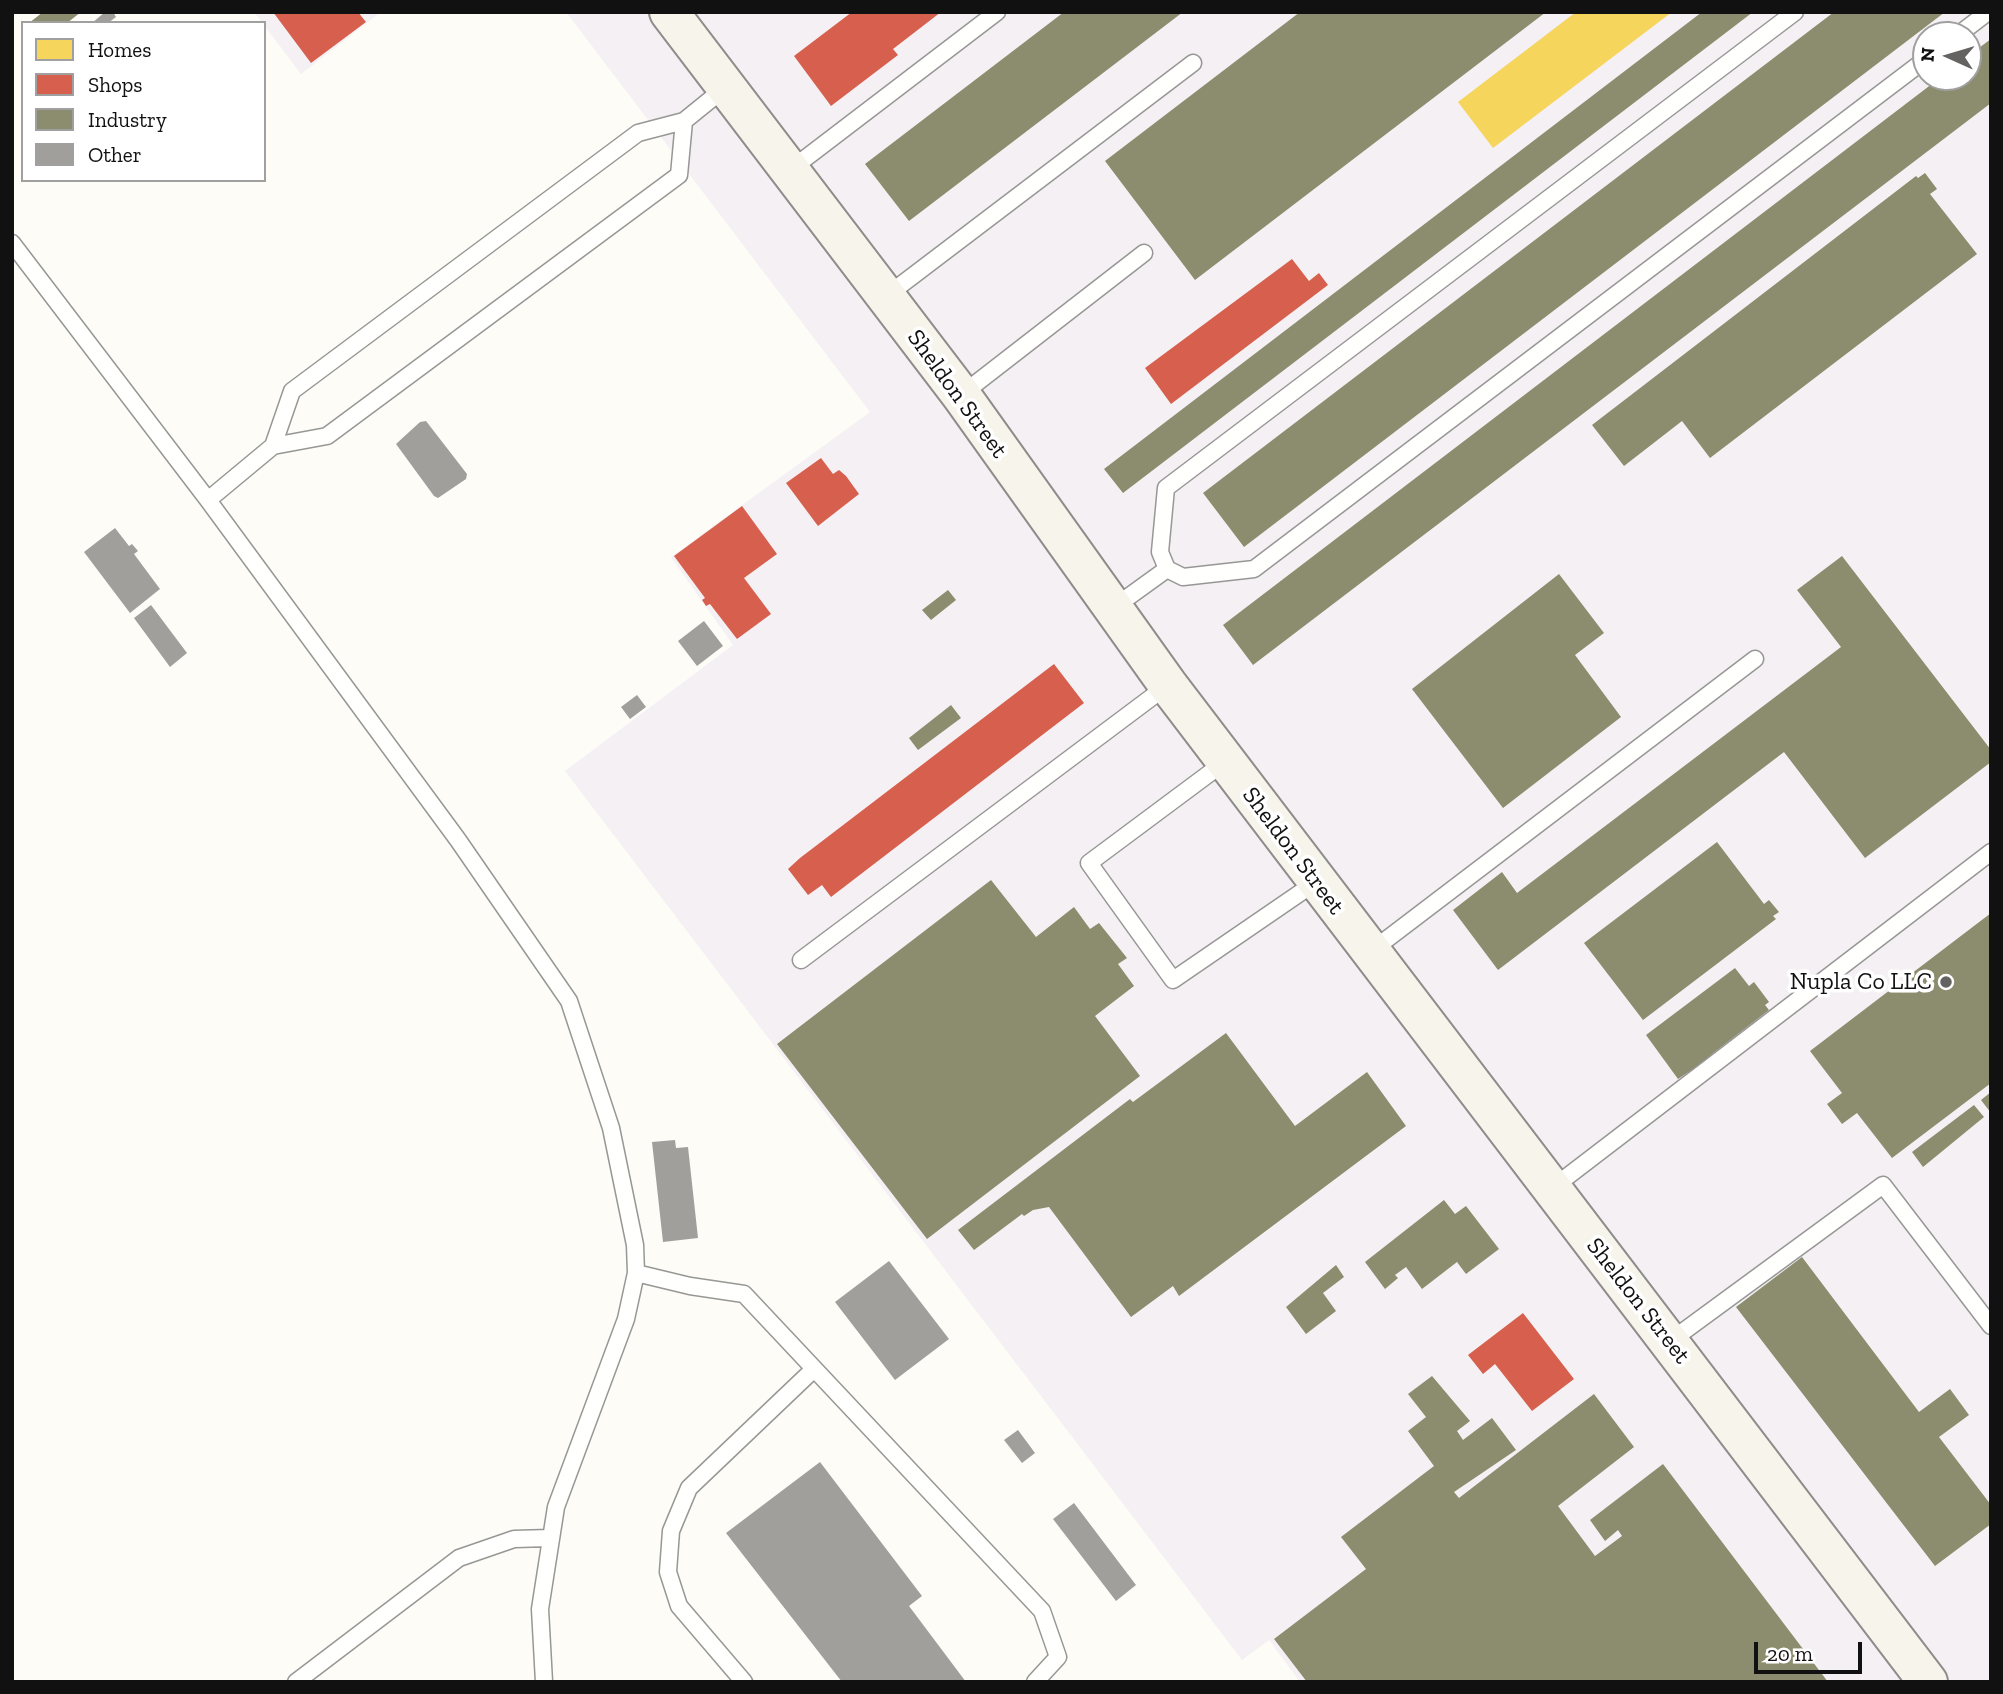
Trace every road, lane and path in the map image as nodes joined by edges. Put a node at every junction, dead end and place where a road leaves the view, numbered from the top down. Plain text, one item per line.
1 (669, 12) edge
2 (997, 12) edge
3 (1795, 12) edge
4 (1194, 63) dead end
5 (1912, 70) edge
6 (726, 87) junction
7 (684, 121) junction
8 (790, 170) junction
9 (12, 243) edge
10 (1144, 253) dead end
11 (885, 297) junction
12 (961, 395) junction
13 (274, 446) junction
14 (208, 500) junction
15 (1167, 569) junction
16 (1111, 610) junction
17 (1755, 659) dead end
18 (1167, 685) junction
19 (1226, 761) junction
20 (1991, 852) edge
21 (1316, 882) junction
22 (1370, 952) junction
23 (801, 960) dead end
24 (1551, 1189) junction
25 (636, 1273) junction
26 (1991, 1326) edge
27 (1669, 1342) junction
28 (814, 1368) junction
29 (550, 1538) junction
30 (296, 1682) edge
31 (544, 1682) edge
32 (744, 1682) edge
33 (1035, 1682) edge
34 (1928, 1682) edge

1 - 6 main road, Sheldon Street
2 - 8 lane
3 - 15 lane
4 - 11 lane
5 - 15 lane
6 - 7 lane
6 - 8 main road, Sheldon Street
7 - 13 lane
7 - 13 lane
8 - 11 main road, Sheldon Street
9 - 14 lane
10 - 12 lane
11 - 12 main road, Sheldon Street
12 - 16 main road, Sheldon Street
13 - 14 lane
14 - 25 lane
15 - 16 lane
16 - 18 main road, Sheldon Street
17 - 22 lane
18 - 19 main road, Sheldon Street
18 - 23 lane
19 - 21 main road, Sheldon Street
19 - 21 lane
20 - 24 lane
21 - 22 main road, Sheldon Street
22 - 24 main road, Sheldon Street
24 - 27 main road, Sheldon Street
25 - 28 lane
25 - 29 lane
26 - 27 lane
27 - 34 main road, Sheldon Street
28 - 32 lane
28 - 33 lane
29 - 30 lane
29 - 31 lane

